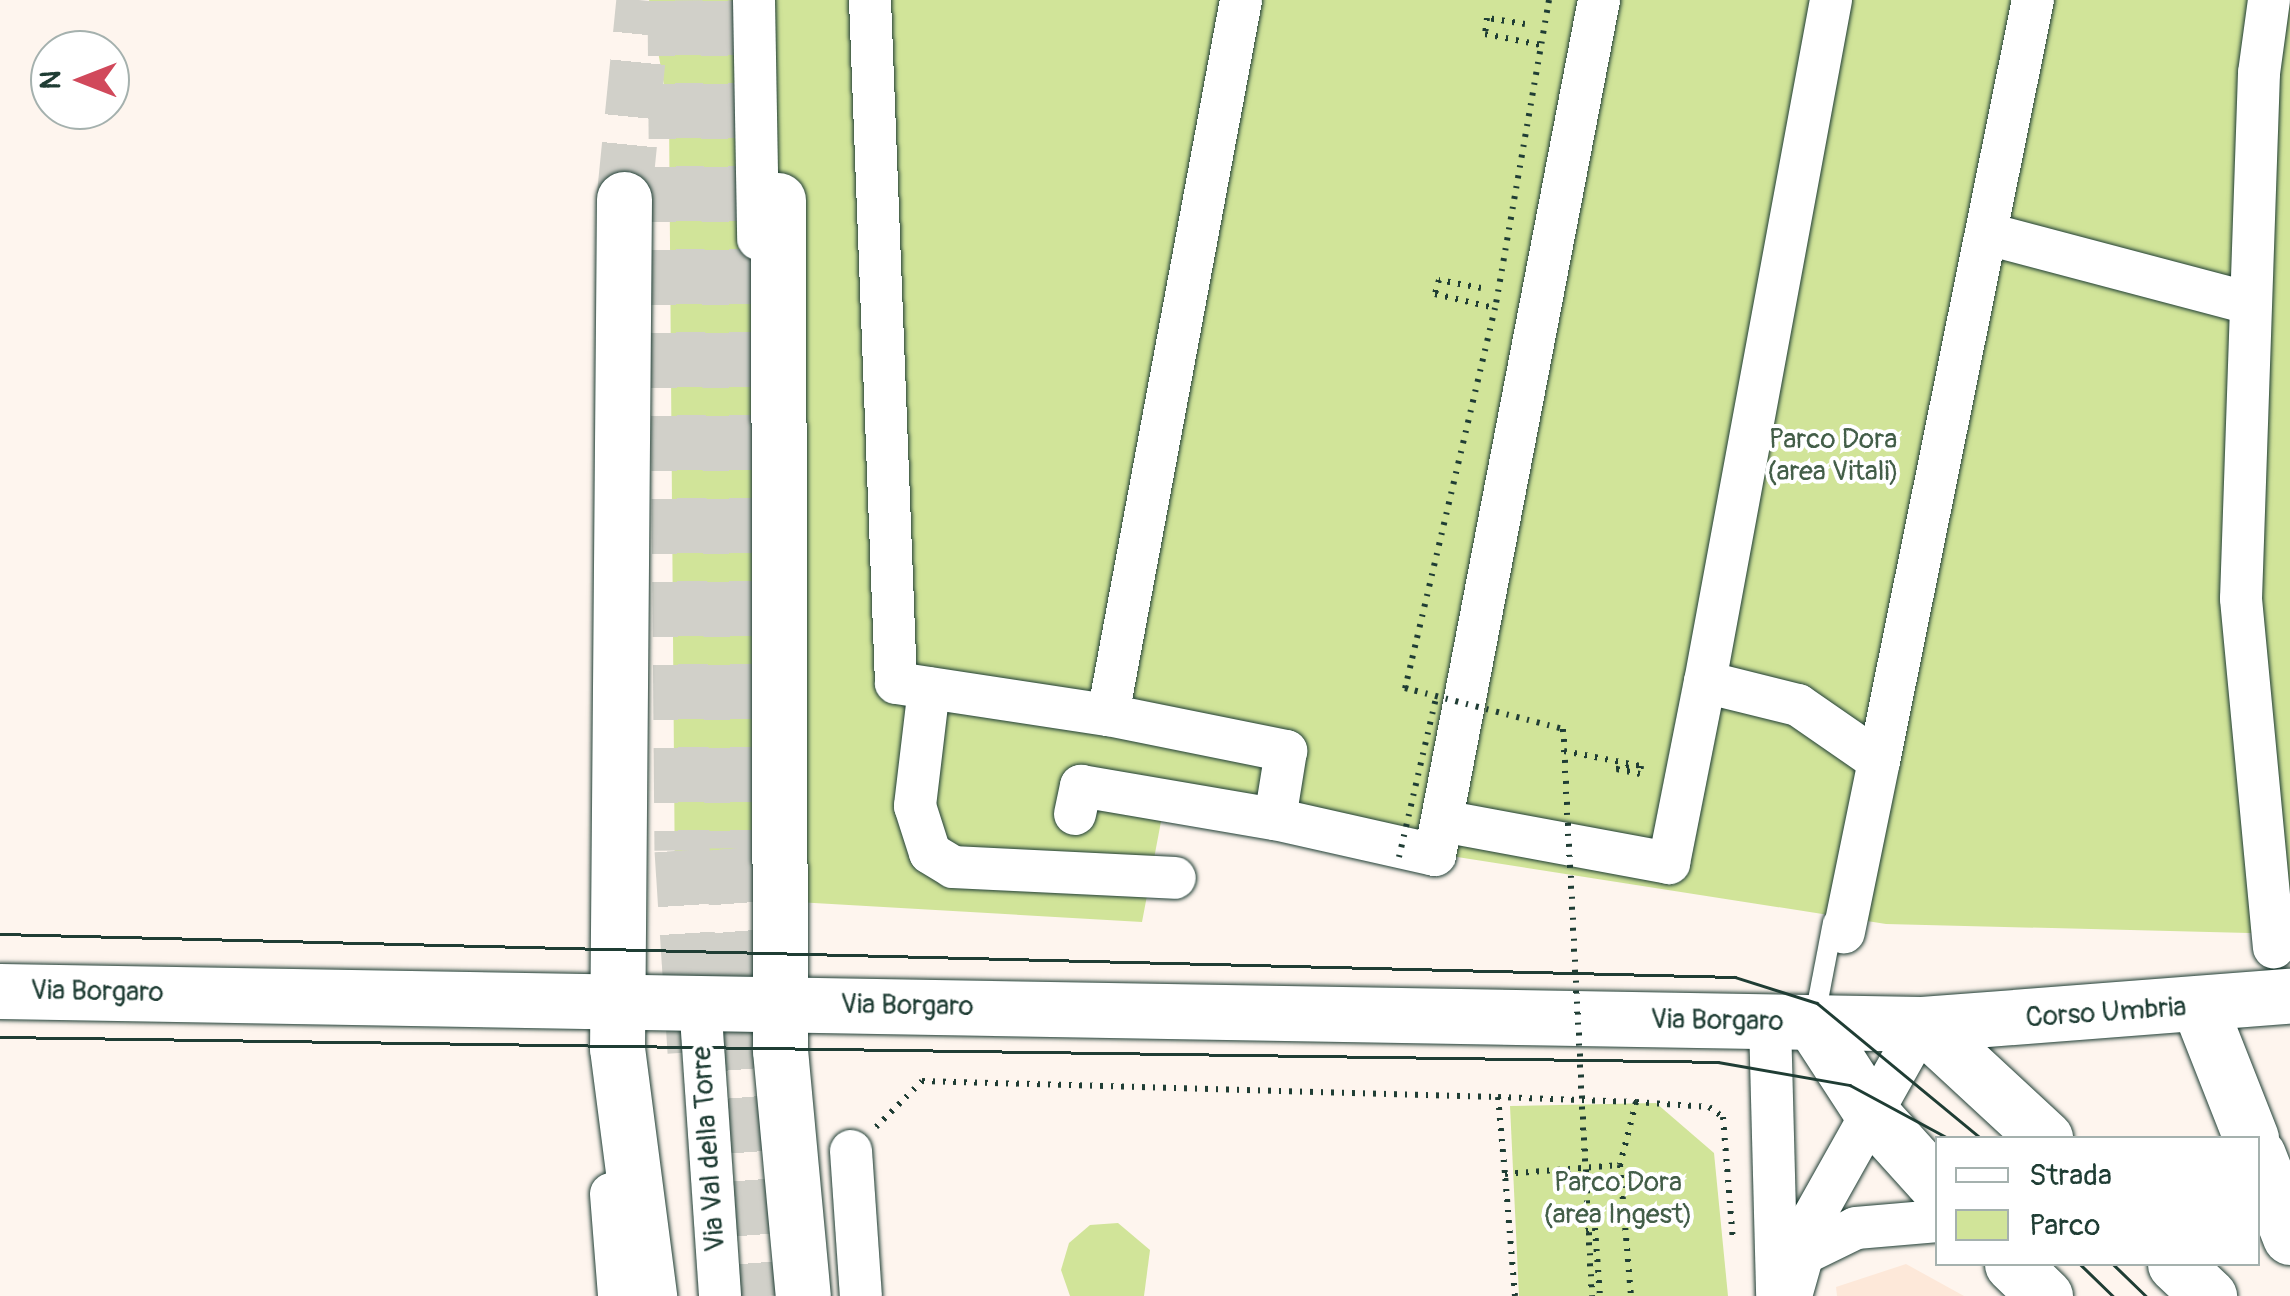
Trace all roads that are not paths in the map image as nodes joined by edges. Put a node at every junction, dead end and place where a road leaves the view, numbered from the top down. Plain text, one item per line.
1 (754, 0) edge
2 (870, 0) edge
3 (1242, 0) edge
4 (1598, 0) edge
5 (1831, 0) edge
6 (2032, 0) edge
7 (2269, 0) edge
8 (624, 199) tunnel mouth
9 (778, 200) dead end
10 (1988, 234) junction
11 (2250, 303) junction
12 (1705, 682) junction
13 (929, 688) junction
14 (1108, 715) junction
15 (1869, 774) junction
16 (1076, 814) dead end
17 (1275, 819) junction
18 (1442, 820) junction
19 (1174, 878) dead end
20 (765, 925) dead end
21 (1844, 932) dead end
22 (2282, 972) edge
23 (0, 991) edge
24 (620, 1000) junction
25 (700, 1002) junction
26 (781, 1004) junction
27 (2199, 1006) junction
28 (1792, 1023) junction
29 (1922, 1024) junction
30 (622, 1114) junction
31 (1873, 1115) junction
32 (2043, 1136) edge
33 (2250, 1136) edge
34 (851, 1151) road end
35 (2260, 1161) edge
36 (1935, 1184) edge
37 (1935, 1222) edge
38 (2290, 1237) edge
39 (1802, 1255) junction
40 (2014, 1266) edge
41 (2177, 1266) edge
42 (620, 1296) edge
43 (650, 1296) edge
44 (720, 1296) edge
45 (803, 1296) edge
46 (861, 1296) edge
47 (1777, 1296) edge
48 (1791, 1296) edge
49 (2045, 1296) edge
50 (2209, 1296) edge

1 - 20 street
2 - 13 street
3 - 14 street
4 - 18 street
5 - 12 street
6 - 10 street
7 - 11 street
8 - 24 street
9 - 26 street
10 - 11 street
10 - 15 street
11 - 22 street
12 - 15 street
12 - 18 street
13 - 14 street
13 - 19 street
14 - 17 street
15 - 21 street
15 - 28 lane
16 - 17 street
17 - 18 street
22 - 27 street, Corso Umbria
23 - 24 street, Via Borgaro
24 - 25 street, Via Borgaro
24 - 30 street
25 - 26 street, Via Borgaro
25 - 44 street, Via Val della Torre
26 - 28 street, Via Borgaro
26 - 45 street
27 - 29 street, Corso Umbria
27 - 33 street
28 - 29 street, Via Borgaro
28 - 31 street
28 - 47 street
29 - 31 street
29 - 32 street
30 - 42 street
30 - 43 street
31 - 36 street
31 - 39 street
34 - 46 street
35 - 38 street
37 - 39 street
39 - 48 street
40 - 49 street
41 - 50 street

